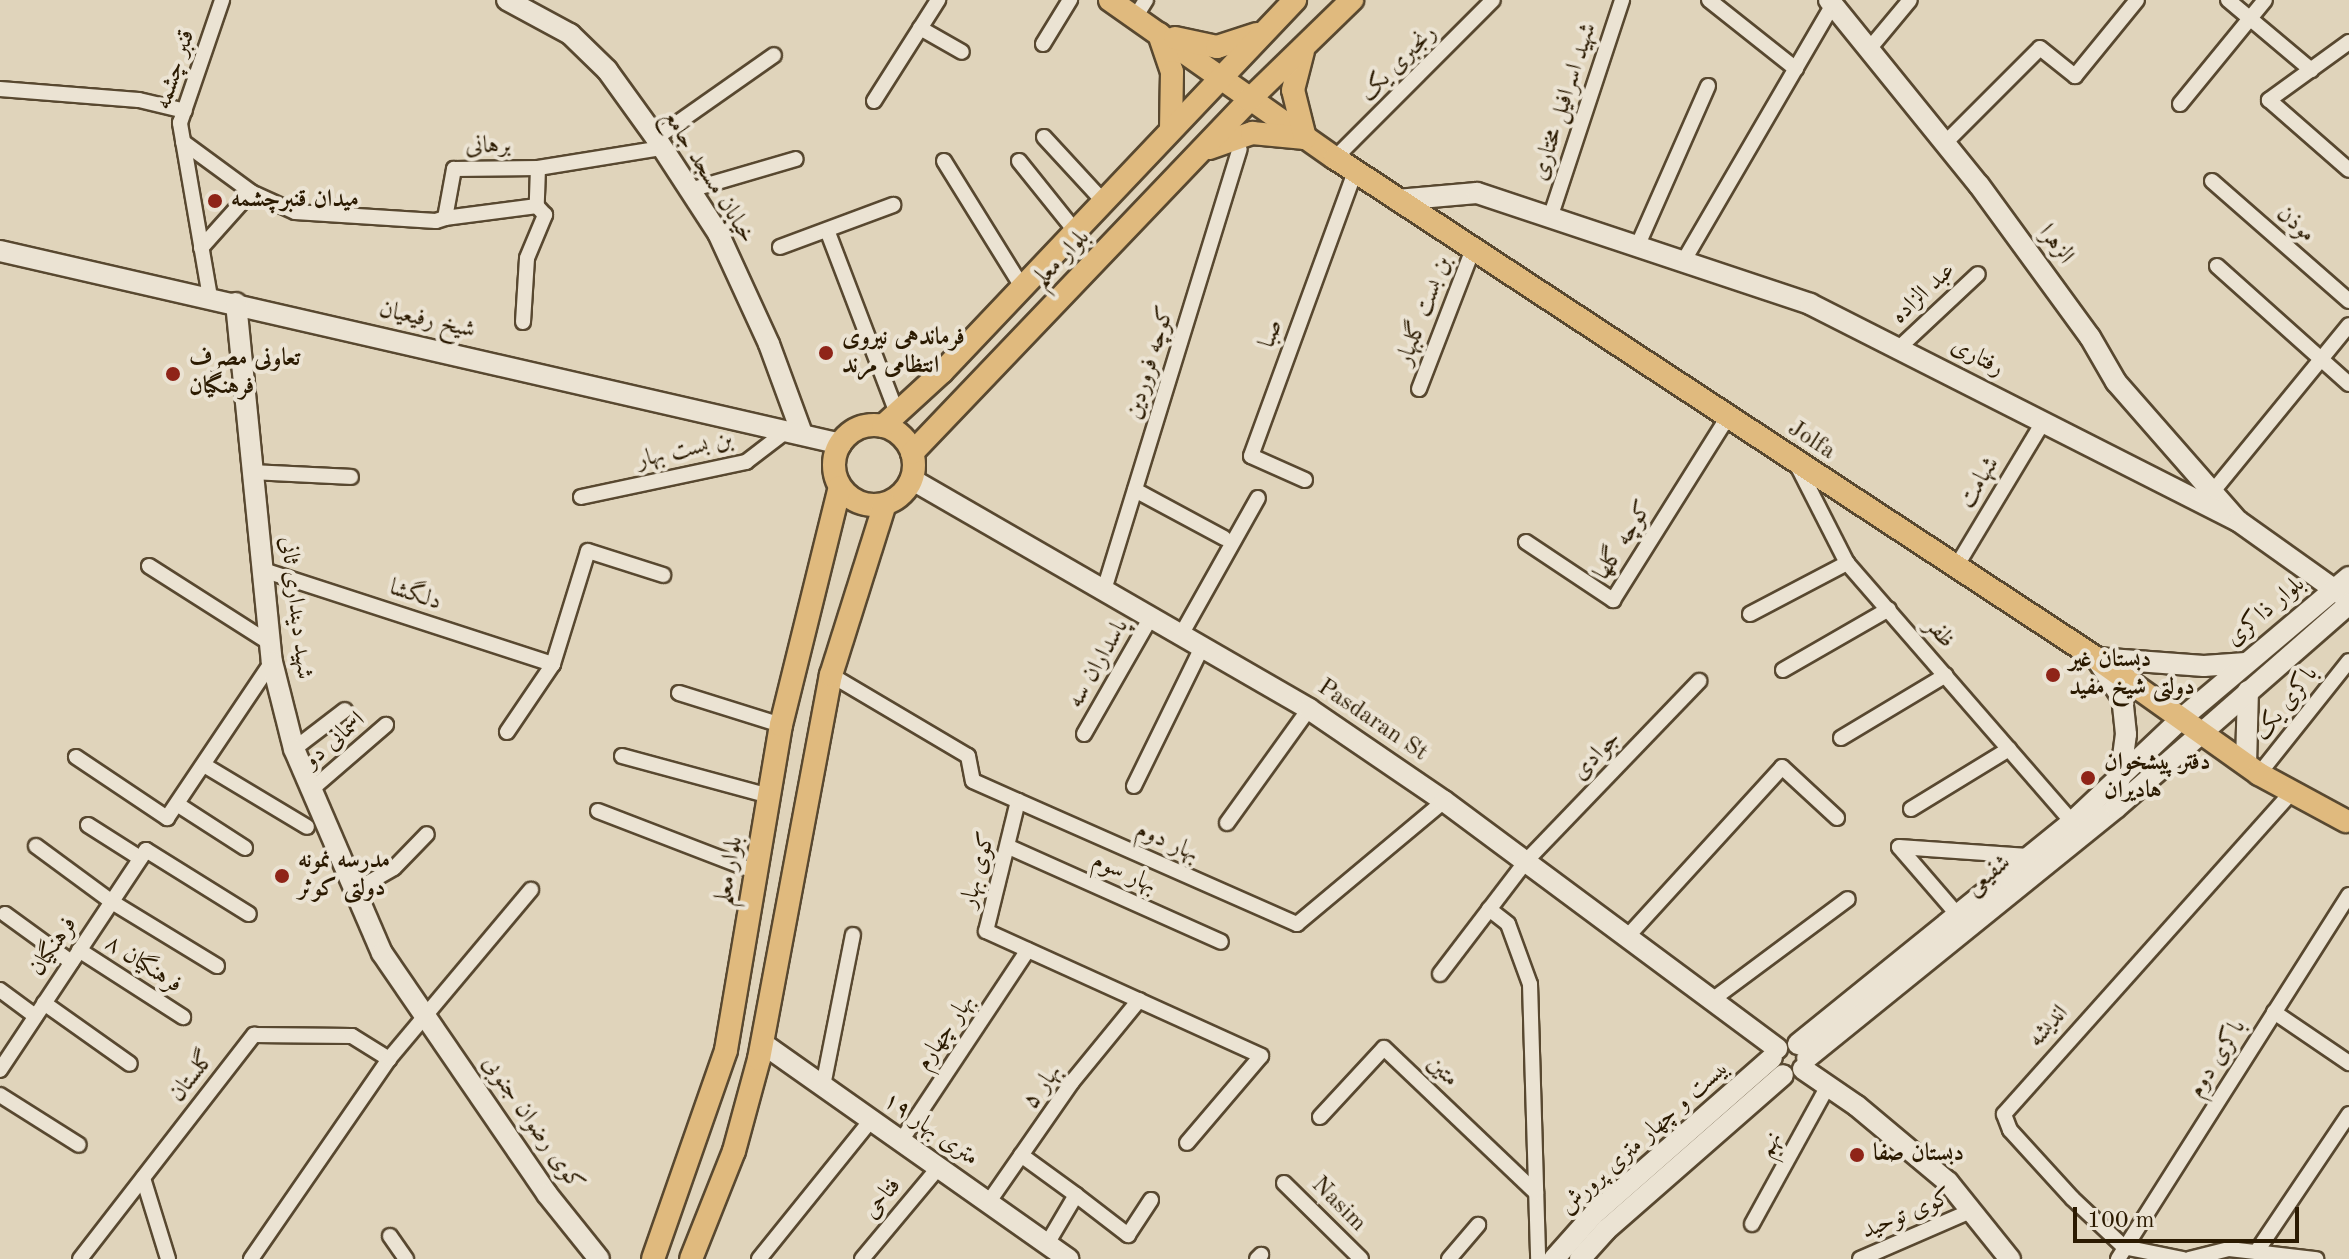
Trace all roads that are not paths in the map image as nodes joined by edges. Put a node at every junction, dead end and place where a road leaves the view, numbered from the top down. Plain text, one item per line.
1 (222, 0) edge
2 (507, 0) edge
3 (938, 0) edge
4 (1070, 0) edge
5 (1110, 0) edge
6 (1295, 0) edge
7 (1352, 0) edge
8 (1493, 0) edge
9 (1622, 0) edge
10 (1709, 0) edge
11 (1910, 0) edge
12 (2137, 0) edge
13 (2228, 0) edge
14 (2265, 0) edge
15 (1831, 2) edge
16 (1141, 8) edge
17 (2250, 18) junction
18 (920, 28) junction
19 (1264, 31) junction
20 (1159, 33) junction
21 (2349, 42) edge
22 (1043, 44) dead end
23 (1305, 46) junction
24 (1870, 48) junction
25 (962, 52) dead end
26 (774, 55) dead end
27 (1796, 69) junction
28 (2311, 70) junction
29 (1220, 78) junction
30 (1708, 86) dead end
31 (0, 89) edge
32 (1249, 100) junction
33 (874, 101) dead end
34 (2180, 104) dead end
35 (185, 111) junction
36 (1171, 129) junction
37 (1044, 137) dead end
38 (1305, 138) junction
39 (183, 142) junction
40 (659, 143) junction
41 (1945, 143) junction
42 (1240, 149) dead end
43 (1200, 152) junction
44 (1335, 158) junction
45 (796, 159) dead end
46 (944, 161) dead end
47 (1019, 161) dead end
48 (538, 168) junction
49 (2349, 170) edge
50 (1355, 172) junction
51 (2212, 181) dead end
52 (690, 190) junction
53 (251, 192) junction
54 (1397, 200) junction
55 (1103, 201) junction
56 (893, 205) dead end
57 (537, 206) junction
58 (445, 218) junction
59 (1550, 218) junction
60 (827, 230) junction
61 (1075, 231) junction
62 (780, 247) dead end
63 (1637, 247) junction
64 (201, 248) junction
65 (1473, 249) junction
66 (0, 251) edge
67 (1683, 262) junction
68 (2217, 266) dead end
69 (1978, 274) dead end
70 (1022, 287) junction
71 (210, 297) junction
72 (2349, 301) edge
73 (236, 303) junction
74 (523, 322) dead end
75 (2349, 325) edge
76 (1901, 346) junction
77 (2320, 359) junction
78 (2349, 384) edge
79 (1419, 389) dead end
80 (1728, 417) junction
81 (890, 420) junction
82 (2043, 422) junction
83 (795, 430) junction
84 (841, 444) junction
85 (912, 453) junction
86 (1795, 461) junction
87 (253, 472) junction
88 (351, 477) dead end
89 (911, 479) junction
90 (1305, 480) dead end
91 (840, 487) junction
92 (1135, 490) junction
93 (2214, 490) junction
94 (581, 497) dead end
95 (1258, 498) dead end
96 (885, 504) junction
97 (2238, 521) junction
98 (1224, 538) dead end
99 (1526, 542) dead end
100 (1847, 563) junction
101 (149, 566) dead end
102 (1956, 567) junction
103 (263, 570) junction
104 (663, 575) dead end
105 (1104, 590) junction
106 (2345, 592) edge
107 (1889, 609) junction
108 (1750, 614) dead end
109 (1151, 617) junction
110 (1181, 635) junction
111 (1202, 647) junction
112 (271, 653) junction
113 (2096, 658) junction
114 (2349, 661) edge
115 (2246, 663) junction
116 (553, 664) junction
117 (1783, 670) dead end
118 (831, 675) junction
119 (1946, 675) junction
120 (1699, 681) dead end
121 (2248, 691) junction
122 (679, 693) dead end
123 (1309, 709) junction
124 (345, 710) dead end
125 (2181, 719) junction
126 (386, 725) dead end
127 (781, 725) junction
128 (507, 732) dead end
129 (2201, 732) junction
130 (1084, 734) dead end
131 (1841, 738) dead end
132 (294, 749) junction
133 (2009, 749) junction
134 (622, 756) dead end
135 (76, 757) dead end
136 (204, 765) junction
137 (2253, 769) junction
138 (2120, 779) junction
139 (1134, 786) dead end
140 (312, 789) junction
141 (2291, 793) junction
142 (769, 796) junction
143 (1018, 801) junction
144 (1444, 801) junction
145 (177, 804) junction
146 (1911, 809) dead end
147 (598, 811) dead end
148 (1837, 818) dead end
149 (2348, 821) edge
150 (2072, 822) junction
151 (1227, 823) dead end
152 (88, 825) dead end
153 (307, 827) dead end
154 (427, 834) dead end
155 (36, 846) dead end
156 (1009, 847) junction
157 (245, 848) dead end
158 (143, 854) junction
159 (2028, 856) junction
160 (1526, 861) junction
161 (756, 872) junction
162 (531, 890) dead end
163 (352, 892) junction
164 (2349, 895) edge
165 (1848, 899) dead end
166 (112, 902) junction
167 (1489, 909) junction
168 (5, 914) dead end
169 (249, 914) dead end
170 (1963, 920) junction
171 (853, 935) dead end
172 (1627, 937) junction
173 (1221, 942) dead end
174 (1028, 950) junction
175 (75, 956) junction
176 (217, 966) dead end
177 (1440, 974) dead end
178 (0, 990) edge
179 (1139, 1000) junction
180 (1712, 1000) junction
181 (44, 1003) junction
182 (2274, 1012) junction
183 (35, 1016) junction
184 (428, 1016) junction
185 (183, 1017) dead end
186 (762, 1043) junction
187 (1803, 1057) junction
188 (389, 1059) junction
189 (1777, 1060) junction
190 (2349, 1063) edge
191 (130, 1064) dead end
192 (0, 1070) edge
193 (823, 1086) junction
194 (1828, 1086) junction
195 (0, 1095) edge
196 (2349, 1114) edge
197 (1320, 1117) dead end
198 (871, 1120) junction
199 (901, 1141) junction
200 (1187, 1143) dead end
201 (79, 1145) dead end
202 (1021, 1155) junction
203 (938, 1168) junction
204 (143, 1178) junction
205 (1284, 1183) dead end
206 (1536, 1193) junction
207 (1076, 1195) junction
208 (1151, 1200) dead end
209 (988, 1203) junction
210 (1971, 1211) junction
211 (1752, 1224) dead end
212 (1478, 1225) dead end
213 (390, 1236) dead end
214 (1047, 1244) junction
215 (2257, 1251) junction
216 (2121, 1253) edge
217 (1581, 1258) edge
218 (80, 1259) edge
219 (168, 1259) edge
220 (251, 1259) edge
221 (406, 1259) edge
222 (599, 1259) edge
223 (653, 1259) edge
224 (691, 1259) edge
225 (759, 1259) edge
226 (862, 1259) edge
227 (1068, 1259) edge
228 (1361, 1259) edge
229 (1449, 1259) edge
230 (1538, 1259) edge
231 (1554, 1259) edge
232 (1860, 1259) edge
233 (2010, 1259) edge
234 (2183, 1259) edge
235 (2189, 1259) edge
236 (2316, 1259) edge

1 - 35 street, قنبر چشمه
2 - 40 street, خیابان مسجد جامع
3 - 18 street
4 - 22 street
5 - 16 main road, Jolfa
6 - 19 main road, بلوار معلم
7 - 23 main road, بلوار معلم
8 - 44 street, رنجبری یک
9 - 59 street, شهید اسرافیل مختاری
10 - 27 street
11 - 24 street
12 - 41 street
13 - 17 street
14 - 17 street
15 - 24 street, الزهرا
15 - 27 street
16 - 20 main road, Jolfa
17 - 28 street
17 - 34 street
18 - 25 street
18 - 33 street
19 - 20 main road
19 - 29 main road, بلوار معلم
20 - 29 main road, Jolfa
20 - 36 main road
21 - 28 street
23 - 32 main road, بلوار معلم
23 - 38 main road
24 - 41 street, الزهرا
26 - 40 street
27 - 67 street
28 - 49 street
29 - 32 main road, Jolfa
29 - 36 main road, بلوار معلم
30 - 63 street
31 - 35 street
32 - 38 main road, Jolfa
32 - 43 main road, بلوار معلم
35 - 39 street, قنبر چشمه
36 - 55 main road, بلوار معلم
37 - 55 street
38 - 43 main road
38 - 44 main road, Jolfa
39 - 53 street
39 - 64 street, قنبر چشمه
40 - 48 street
40 - 52 street, خیابان مسجد جامع
41 - 93 street, الزهرا
42 - 92 street, کوچه فروردین
43 - 85 main road, بلوار معلم
44 - 50 main road, Jolfa
45 - 52 street
46 - 70 street
47 - 61 street
48 - 57 street, برهانی
48 - 58 street, برهانی
50 - 54 main road, Jolfa
50 - 90 street, صبا
51 - 72 street, موذن
52 - 83 street, خیابان مسجد جامع
53 - 58 street
53 - 64 street
54 - 59 street, رفتاری
54 - 65 main road, Jolfa
55 - 61 main road, بلوار معلم
56 - 60 street
57 - 58 street
57 - 74 street, برهانی
59 - 63 street, رفتاری
60 - 62 street
60 - 81 street
61 - 70 main road, بلوار معلم
63 - 67 street, رفتاری
64 - 71 street, قنبر چشمه
65 - 79 street, بن بست گلبهار
65 - 80 main road, Jolfa
66 - 71 street, شیخ رفیعیان
67 - 76 street, رفتاری
68 - 77 street
69 - 76 street, عبد الزاده
70 - 81 main road, بلوار معلم
71 - 73 street, شیخ رفیعیان
73 - 83 street, شیخ رفیعیان
73 - 87 street, شهید دینداری ثانی
75 - 77 street
76 - 82 street, رفتاری
77 - 78 street
77 - 93 street
80 - 86 main road, Jolfa
80 - 99 street, کوچه گلها
81 - 84 main road
81 - 85 main road
82 - 97 street, رفتاری
82 - 102 street, شهامت
83 - 84 street, شیخ رفیعیان
83 - 94 street, بن بست بهار
84 - 91 main road
85 - 89 main road
86 - 100 street, ظفر
86 - 102 main road, Jolfa
87 - 88 street
87 - 103 street, شهید دینداری ثانی
89 - 96 main road
89 - 105 street, Pasdaran St
91 - 96 main road
91 - 127 main road, بلوار معلم
92 - 98 street
92 - 105 street, کوچه فروردین
93 - 97 street, الزهرا
95 - 110 street
96 - 118 main road
97 - 106 street
100 - 107 street, ظفر
100 - 108 street
101 - 112 street
102 - 113 main road, Jolfa
103 - 112 street, شهید دینداری ثانی
103 - 116 street, دلگشا
104 - 116 street
105 - 109 street, Pasdaran St
106 - 115 street, بلوار ذاکری
106 - 121 street, بلوار ذاکری
107 - 117 street
107 - 119 street, ظفر
109 - 110 street, Pasdaran St
109 - 130 street, پاسداران سه
110 - 111 street, Pasdaran St
111 - 123 street, Pasdaran St
111 - 139 street
112 - 132 street, شهید دینداری ثانی
112 - 136 street
113 - 115 street
113 - 125 main road, Jolfa
113 - 138 street
114 - 137 street, باکری یک
115 - 125 street, بلوار ذاکری
116 - 128 street
118 - 143 street
118 - 186 main road
119 - 131 street
119 - 133 street, ظفر
120 - 160 street, جوادی
121 - 129 street, بلوار ذاکری
121 - 137 street
122 - 127 street
123 - 144 street, Pasdaran St
123 - 151 street
124 - 132 street
125 - 129 main road, Jolfa
125 - 138 street, شفیعی
126 - 140 street, اسمانی دو
127 - 142 main road, بلوار معلم
129 - 137 main road, Jolfa
129 - 170 street, شفیعی
132 - 140 street, شهید دینداری ثانی
133 - 146 street
133 - 150 street, ظفر
134 - 142 street
135 - 145 street
136 - 145 street
136 - 153 street
137 - 141 main road, Jolfa
138 - 150 street, شفیعی
140 - 163 street, شهید دینداری ثانی
141 - 149 main road, Jolfa
141 - 216 street, اندیشه
142 - 161 main road, بلوار معلم
143 - 144 street, بهار دوم
143 - 156 street, کوی بهار
144 - 160 street, Pasdaran St
145 - 157 street
147 - 161 street
148 - 172 street
150 - 159 street, شفیعی
152 - 158 street
154 - 163 street
155 - 166 street
156 - 173 street, بهار سوم
156 - 174 street, کوی بهار
158 - 166 street, فرهنگیان
158 - 169 street
159 - 170 street, شفیعی
159 - 170 street
160 - 167 street, جوادی
160 - 172 street, Pasdaran St
161 - 223 main road, بلوار معلم
162 - 184 street
163 - 184 street, شهید دینداری ثانی
164 - 182 street, باکری دوم
165 - 180 street
166 - 175 street, فرهنگیان
166 - 176 street
167 - 177 street, جوادی
167 - 206 street
168 - 175 street, فرهنگیان ۸
170 - 187 street, شفیعی
171 - 193 street
172 - 180 street, Pasdaran St
174 - 179 street, کوی بهار
174 - 199 street, بهار چهارم
175 - 181 street, فرهنگیان
175 - 185 street, فرهنگیان ۸
178 - 183 street
179 - 200 street, کوی بهار
179 - 202 street, بهار ۵
180 - 189 street, Pasdaran St
181 - 183 street, فرهنگیان
181 - 191 street
182 - 190 street
182 - 216 street, باکری دوم
183 - 192 street, فرهنگیان
184 - 188 street
184 - 222 street, کوی رضوان جنوبی
186 - 193 street, ۱۹ متری بهار
186 - 224 main road
187 - 189 street
187 - 189 street
187 - 194 street
188 - 204 street, گلستان
188 - 220 street
189 - 217 street, بیست و چهار متری پرورش
189 - 231 street, بیست و چهار متری پرورش
193 - 198 street, ۱۹ متری بهار
194 - 210 street
194 - 211 street, نهم
195 - 201 street
196 - 215 street
197 - 206 street, متین
198 - 199 street, ۱۹ متری بهار
198 - 225 street
199 - 203 street, ۱۹ متری بهار
202 - 207 street
202 - 209 street, بهار ۵
203 - 209 street, ۱۹ متری بهار
203 - 226 street, فتاحی
204 - 218 street, گلستان
204 - 219 street
205 - 228 street, Nasim
206 - 230 street
207 - 208 street
207 - 214 street
209 - 214 street, ۱۹ متری بهار
210 - 232 street, کوی توحید
210 - 233 street
212 - 229 street
213 - 221 street
214 - 227 street, ۱۹ متری بهار
215 - 235 street
215 - 236 street
216 - 234 street

